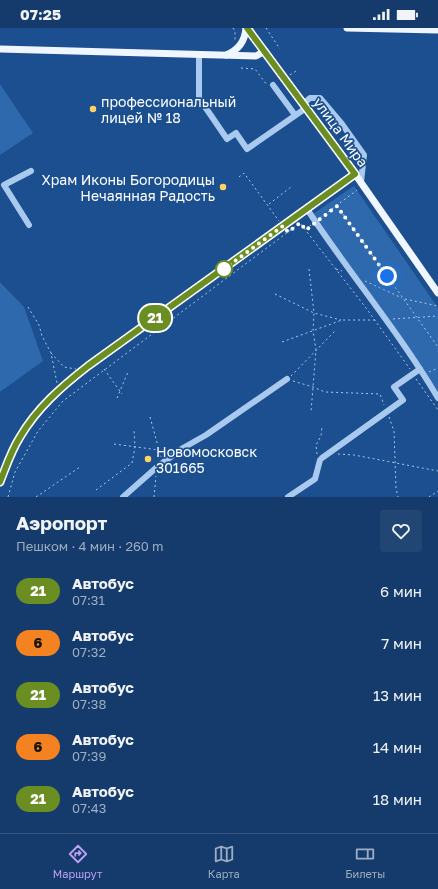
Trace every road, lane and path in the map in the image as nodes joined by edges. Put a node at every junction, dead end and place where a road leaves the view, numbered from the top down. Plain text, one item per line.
1 (233, 28) edge
2 (247, 28) edge
3 (266, 28) edge
4 (348, 28) edge
5 (438, 30) edge
6 (235, 45) dead end
7 (0, 49) edge
8 (280, 49) dead end
9 (265, 51) junction
10 (199, 55) junction
11 (224, 56) junction
12 (241, 68) dead end
13 (271, 86) joint
14 (305, 106) junction
15 (295, 116) junction
16 (31, 171) dead end
17 (355, 174) junction
18 (239, 178) dead end
19 (361, 182) junction
20 (291, 187) dead end
21 (268, 205) junction
22 (337, 206) junction
23 (307, 209) junction
24 (315, 222) junction
25 (29, 225) dead end
26 (283, 226) junction
27 (306, 230) junction
28 (288, 232) junction
29 (335, 268) junction
30 (309, 269) dead end
31 (352, 275) junction
32 (365, 281) dead end
33 (438, 293) edge
34 (275, 294) dead end
35 (404, 299) junction
36 (438, 306) edge
37 (28, 307) dead end
38 (314, 313) junction
39 (438, 316) edge
40 (418, 318) junction
41 (342, 320) junction
42 (374, 320) junction
43 (385, 320) junction
44 (313, 331) junction
45 (335, 331) dead end
46 (282, 342) dead end
47 (438, 346) edge
48 (316, 350) junction
49 (51, 353) junction
50 (104, 369) junction
51 (420, 369) junction
52 (84, 370) junction
53 (128, 372) dead end
54 (413, 374) junction
55 (287, 380) junction
56 (313, 387) junction
57 (58, 390) junction
58 (120, 391) junction
59 (122, 394) dead end
60 (117, 398) dead end
61 (438, 398) edge
62 (438, 410) edge
63 (387, 411) junction
64 (311, 412) dead end
65 (150, 417) dead end
66 (322, 427) dead end
67 (134, 429) dead end
68 (114, 444) dead end
69 (135, 447) junction
70 (160, 450) junction
71 (328, 454) junction
72 (320, 460) junction
73 (163, 463) junction
74 (396, 463) junction
75 (80, 467) dead end
76 (157, 467) junction
77 (438, 471) edge
78 (0, 482) edge
79 (96, 490) dead end
80 (438, 492) edge
81 (8, 497) edge
82 (36, 497) edge
83 (123, 497) edge
84 (154, 497) edge
85 (288, 497) edge
86 (398, 497) edge
87 (429, 497) edge

1 - 6 path
2 - 9 main road, улица Мира
2 - 11 main road
3 - 8 path
4 - 5 main road
7 - 10 main road
9 - 11 main road
9 - 14 main road, улица Мира
10 - 11 main road
10 - 15 street
12 - 13 path
13 - 15 street
14 - 15 street
14 - 17 main road, улица Мира
14 - 19 street
16 - 25 street
17 - 19 main road, улица Мира
17 - 23 street
18 - 21 path
19 - 22 path
19 - 33 main road, улица Мира
20 - 21 path
21 - 26 path
22 - 24 path
22 - 35 path
23 - 24 street
23 - 26 street
24 - 27 path
24 - 31 street
26 - 28 path
26 - 52 street
27 - 28 path
27 - 29 path
28 - 50 path
29 - 31 path
29 - 42 path
30 - 38 path
31 - 43 street
32 - 35 path
34 - 38 path
35 - 36 path
35 - 40 path
37 - 49 path
38 - 41 path
38 - 44 path
39 - 40 path
40 - 43 path
40 - 47 path
41 - 42 path
41 - 44 path
42 - 43 path
42 - 54 path
43 - 51 street
44 - 46 path
44 - 48 path
45 - 48 path
48 - 55 path
48 - 56 path
49 - 52 path
49 - 57 path
50 - 58 path
50 - 81 path
51 - 54 street
51 - 61 street
52 - 57 street
53 - 58 path
54 - 62 path
54 - 63 street
55 - 56 path
55 - 73 street
56 - 63 path
56 - 64 path
57 - 78 street
58 - 59 path
58 - 60 path
63 - 71 street
63 - 74 path
65 - 70 path
66 - 72 path
67 - 69 path
68 - 69 path
69 - 70 path
69 - 79 path
70 - 73 path
71 - 72 street
71 - 74 path
72 - 85 street
73 - 76 street
74 - 77 path
74 - 86 path
75 - 82 path
76 - 83 street
76 - 84 path
80 - 87 path

